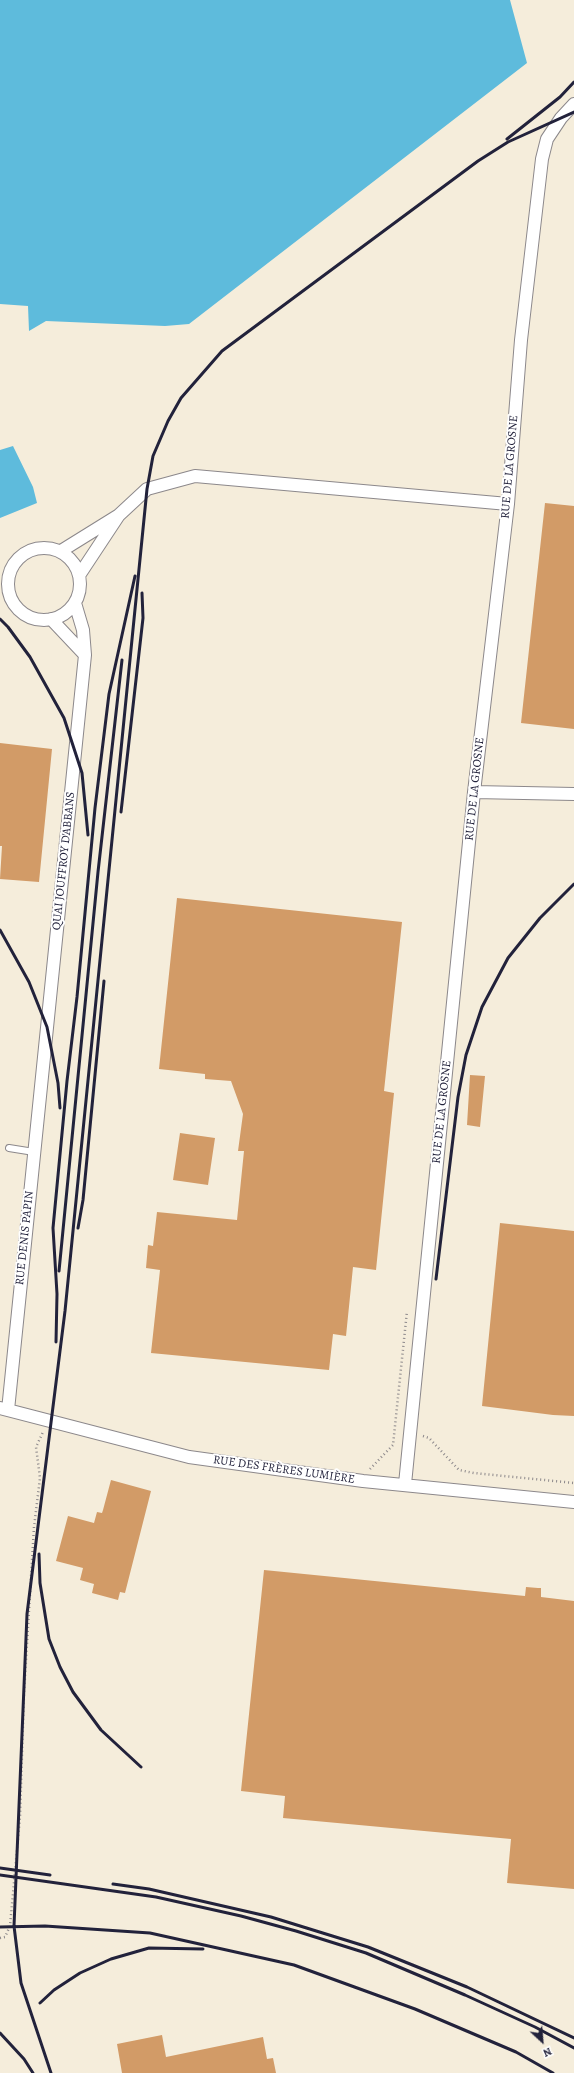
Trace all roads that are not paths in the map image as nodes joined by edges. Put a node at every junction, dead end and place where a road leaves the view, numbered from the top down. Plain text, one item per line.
1 (574, 104) edge
2 (508, 504) junction
3 (119, 515) junction
4 (61, 551) junction
5 (13, 564) junction
6 (0, 568) edge
7 (80, 574) junction
8 (0, 595) edge
9 (12, 601) junction
10 (75, 603) junction
11 (51, 619) junction
12 (85, 655) junction
13 (474, 792) junction
14 (574, 794) edge
15 (43, 1067) joint
16 (9, 1148) dead end
17 (34, 1152) junction
18 (4, 1409) edge
19 (405, 1484) junction
20 (574, 1502) edge

1 - 2 street, RUE DE LA GROSNE
2 - 3 street
2 - 13 street, RUE DE LA GROSNE
3 - 4 street
3 - 7 street
4 - 5 street
4 - 7 street
5 - 6 street
5 - 9 street
7 - 10 street
8 - 9 street
9 - 11 street
10 - 11 street
10 - 12 street, QUAI JOUFFROY D'ABBANS
11 - 12 street
12 - 15 street, QUAI JOUFFROY D'ABBANS
13 - 14 street
13 - 19 street, RUE DE LA GROSNE
15 - 17 street, RUE DENIS PAPIN
16 - 17 lane
17 - 18 street, RUE DENIS PAPIN
18 - 19 street, RUE DES FRÈRES LUMIÈRE
19 - 20 street, RUE DES FRÈRES LUMIÈRE

